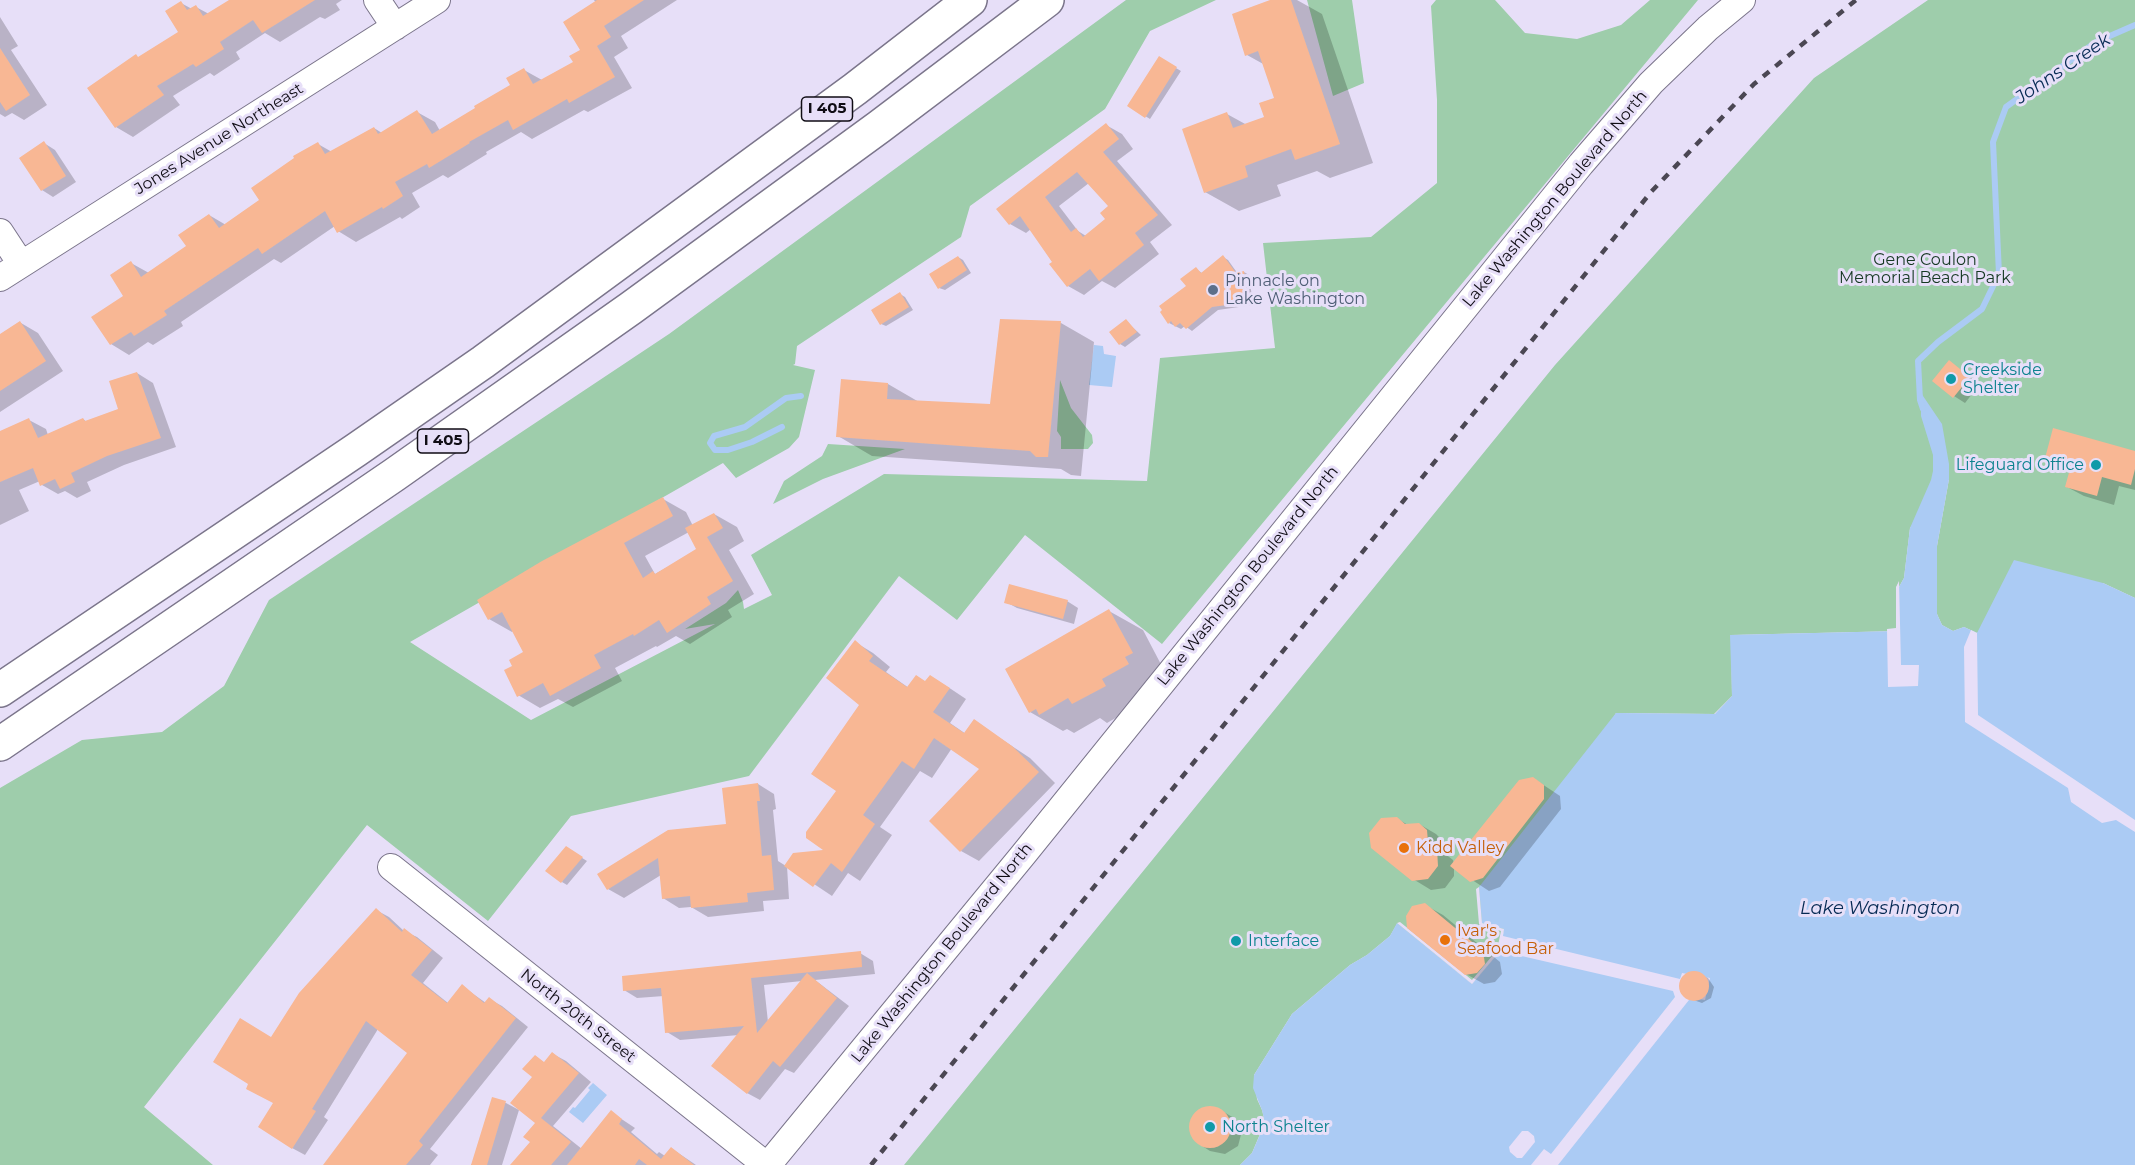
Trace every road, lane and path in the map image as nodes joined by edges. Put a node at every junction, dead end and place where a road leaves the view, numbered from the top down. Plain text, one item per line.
1 (376, 0) edge
2 (437, 0) edge
3 (937, 0) edge
4 (969, 0) edge
5 (1047, 0) edge
6 (1071, 0) edge
7 (1742, 0) edge
8 (394, 27) junction
9 (879, 127) junction
10 (682, 216) junction
11 (0, 232) edge
12 (10, 271) edge
13 (0, 690) edge
14 (0, 744) edge
15 (391, 867) dead end
16 (767, 1165) edge

1 - 8 street
2 - 8 street, Jones Avenue Northeast
3 - 10 highway
4 - 10 highway, I 405
5 - 9 highway, I 405
6 - 9 highway
7 - 16 street, Lake Washington Boulevard North
8 - 12 street, Jones Avenue Northeast
9 - 14 highway, I 405
10 - 13 highway, I 405
11 - 12 street
15 - 16 street, North 20th Street

